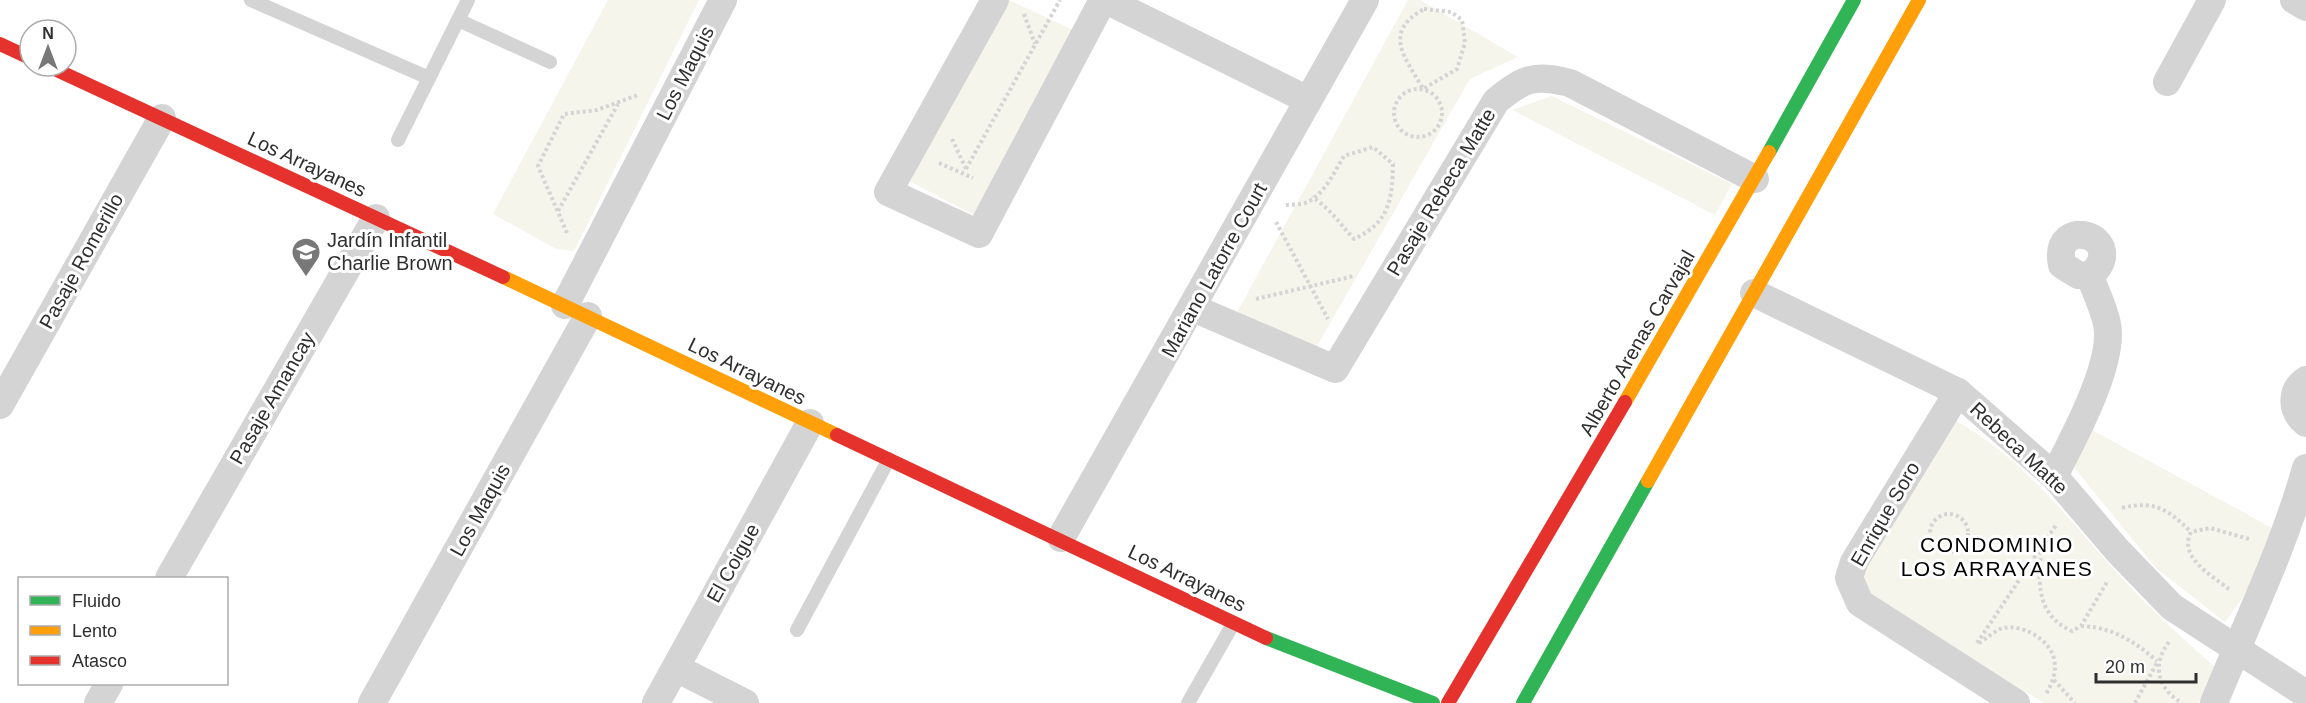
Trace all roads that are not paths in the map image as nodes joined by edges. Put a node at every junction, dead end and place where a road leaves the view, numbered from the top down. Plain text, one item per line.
1 (251, 0) edge
2 (468, 0) edge
3 (723, 0) edge
4 (995, 0) edge
5 (1105, 0) edge
6 (1365, 0) edge
7 (1854, 0) edge
8 (1919, 0) edge
9 (2212, 0) edge
10 (2294, 0) edge
11 (2306, 7) edge
12 (458, 20) junction
13 (0, 44) edge
14 (18, 52) edge
15 (550, 62) dead end
16 (74, 78) edge
17 (429, 78) junction
18 (2167, 82) dead end
19 (1308, 100) junction
20 (162, 118) junction
21 (398, 140) dead end
22 (1755, 179) junction
23 (376, 218) junction
24 (2090, 276) dead end
25 (1754, 293) junction
26 (576, 310) junction
27 (1198, 310) junction
28 (2306, 380) edge
29 (1958, 392) junction
30 (0, 405) edge
31 (810, 423) junction
32 (2306, 423) edge
33 (889, 459) junction
34 (2306, 468) edge
35 (2054, 476) junction
36 (1061, 538) junction
37 (170, 577) edge
38 (1233, 623) junction
39 (797, 630) dead end
40 (2236, 650) junction
41 (676, 668) junction
42 (108, 685) edge
43 (2306, 694) edge
44 (98, 703) edge
45 (372, 703) edge
46 (656, 703) edge
47 (746, 703) edge
48 (1188, 703) edge
49 (1433, 703) edge
50 (1448, 703) edge
51 (1523, 703) edge
52 (2016, 703) edge
53 (2214, 703) edge

1 - 17 lane
2 - 12 lane
3 - 26 street, Los Maquis
4 - 5 street
5 - 19 street
6 - 19 street, Mariano Latorre Court
7 - 22 street, Alberto Arenas Carvajal
8 - 25 street
9 - 18 street
10 - 11 street
12 - 15 lane
12 - 17 lane
13 - 14 street
16 - 20 street, Los Arrayanes
17 - 21 lane
19 - 27 street, Mariano Latorre Court
20 - 23 street, Los Arrayanes
20 - 30 street, Pasaje Romerillo
22 - 27 street, Pasaje Rebeca Matte
22 - 50 street, Alberto Arenas Carvajal
23 - 26 street, Los Arrayanes
23 - 37 street, Pasaje Amancay
24 - 35 street
25 - 29 street, Rebeca Matte
25 - 51 street
26 - 31 street, Los Arrayanes
26 - 45 street, Los Maquis
27 - 36 street, Mariano Latorre Court
28 - 32 street
29 - 35 street, Rebeca Matte
29 - 52 street, Enrique Soro
31 - 33 street, Los Arrayanes
31 - 41 street, El Coigue
33 - 36 street, Los Arrayanes
33 - 39 lane
34 - 40 street
35 - 40 street, Rebeca Matte
36 - 38 street, Los Arrayanes
38 - 48 lane
38 - 49 street, Los Arrayanes
40 - 43 street, Rebeca Matte
40 - 53 street
41 - 46 street, El Coigue
41 - 47 street
42 - 44 street

